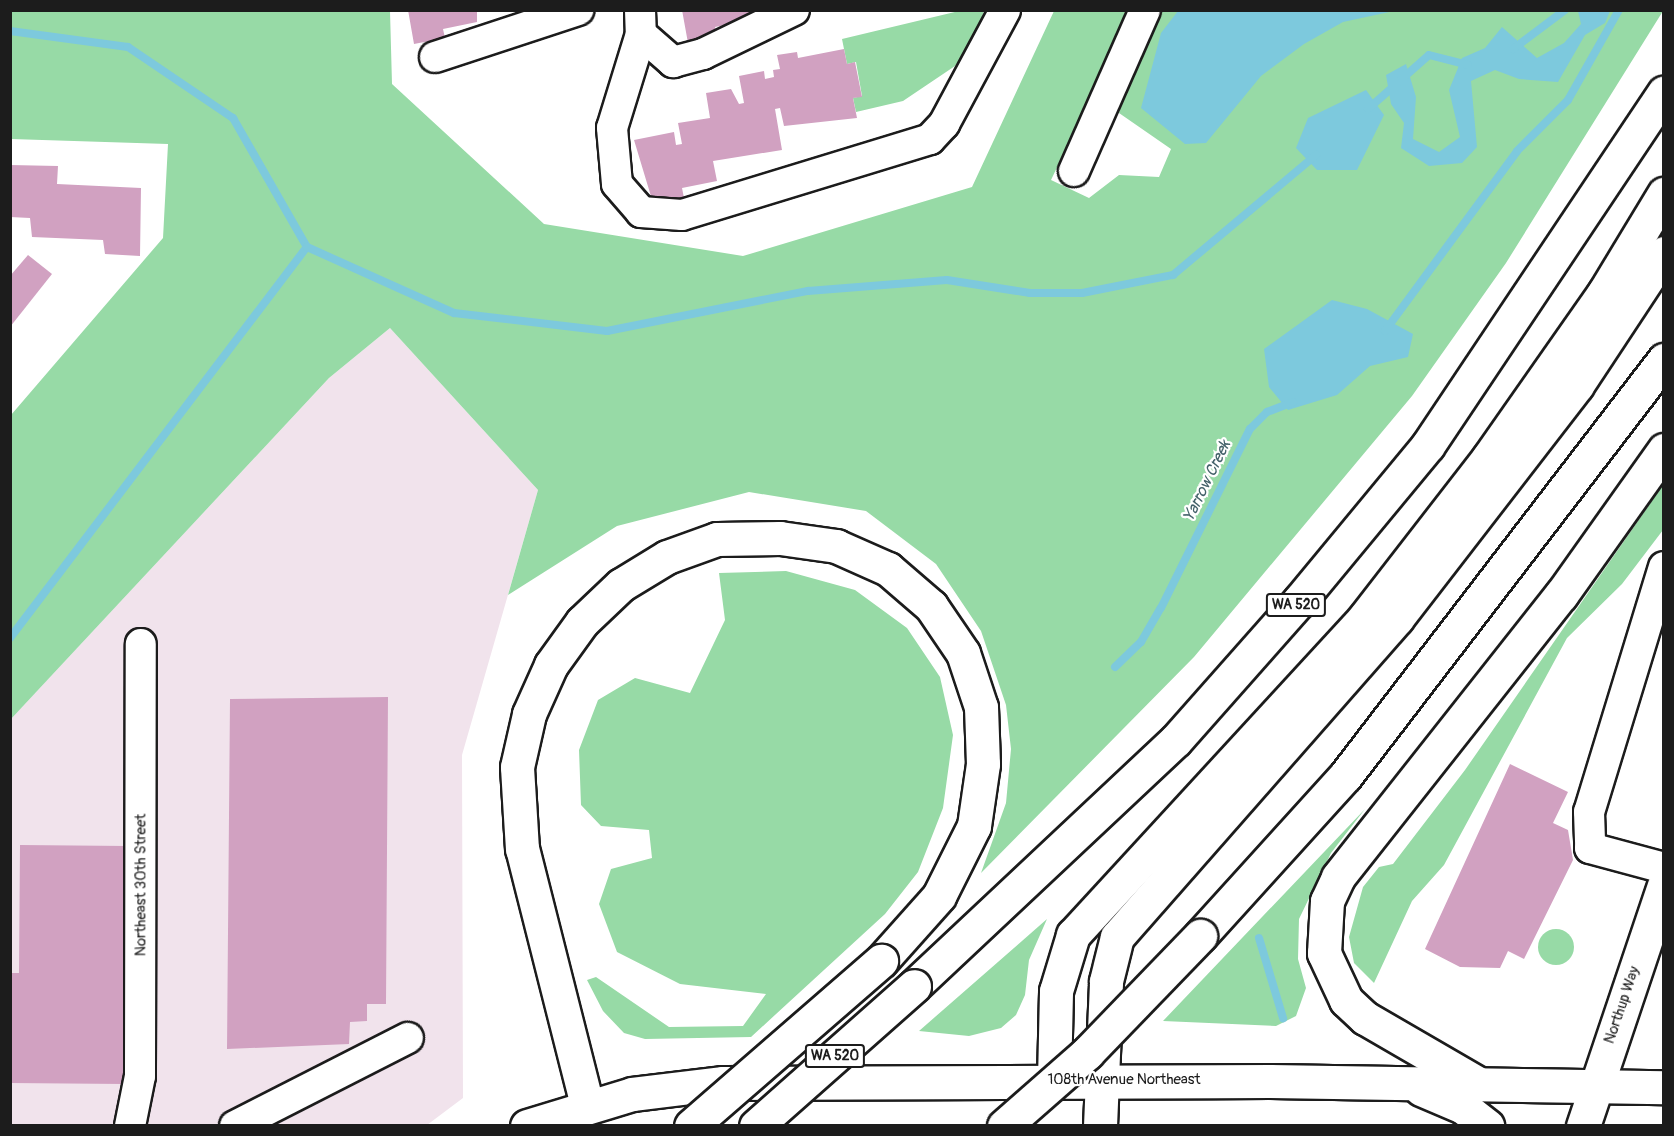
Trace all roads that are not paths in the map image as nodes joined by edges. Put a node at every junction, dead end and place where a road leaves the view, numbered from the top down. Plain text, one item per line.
1 (578, 10) edge
2 (794, 10) edge
3 (1005, 10) edge
4 (1145, 10) edge
5 (641, 22) edge
6 (435, 57) dead end
7 (1664, 93) edge
8 (1074, 171) dead end
9 (1664, 194) edge
10 (1664, 253) edge
11 (1664, 360) edge
12 (1664, 450) edge
13 (1664, 567) edge
14 (141, 644) dead end
15 (1664, 868) edge
16 (1664, 886) edge
17 (408, 1038) dead end
18 (1054, 1080) junction
19 (1102, 1080) junction
20 (1402, 1082) junction
21 (1479, 1084) junction
22 (1595, 1086) junction
23 (1664, 1087) edge
24 (588, 1105) junction
25 (130, 1125) edge
26 (235, 1125) edge
27 (527, 1125) edge
28 (691, 1125) edge
29 (756, 1125) edge
30 (1004, 1125) edge
31 (1100, 1125) edge
32 (1487, 1125) edge
33 (1583, 1125) edge

1 - 6 street
2 - 5 street
3 - 5 street
4 - 8 street
7 - 29 main road, WA 520, bridge
9 - 18 main road
10 - 19 main road
11 - 30 main road, bridge
12 - 21 main road
13 - 15 street
14 - 25 street, Northeast 30th Street
16 - 22 main road, Northup Way
17 - 26 street
18 - 19 main road, 108th Avenue Northeast
18 - 24 main road, 108th Avenue Northeast
19 - 20 main road, 108th Avenue Northeast
19 - 31 main road
20 - 21 main road, 108th Avenue Northeast
20 - 32 main road
21 - 22 main road, 108th Avenue Northeast
22 - 23 main road, 108th Avenue Northeast
22 - 33 main road, Northup Way
24 - 27 main road, 108th Avenue Northeast
24 - 28 main road, bridge

